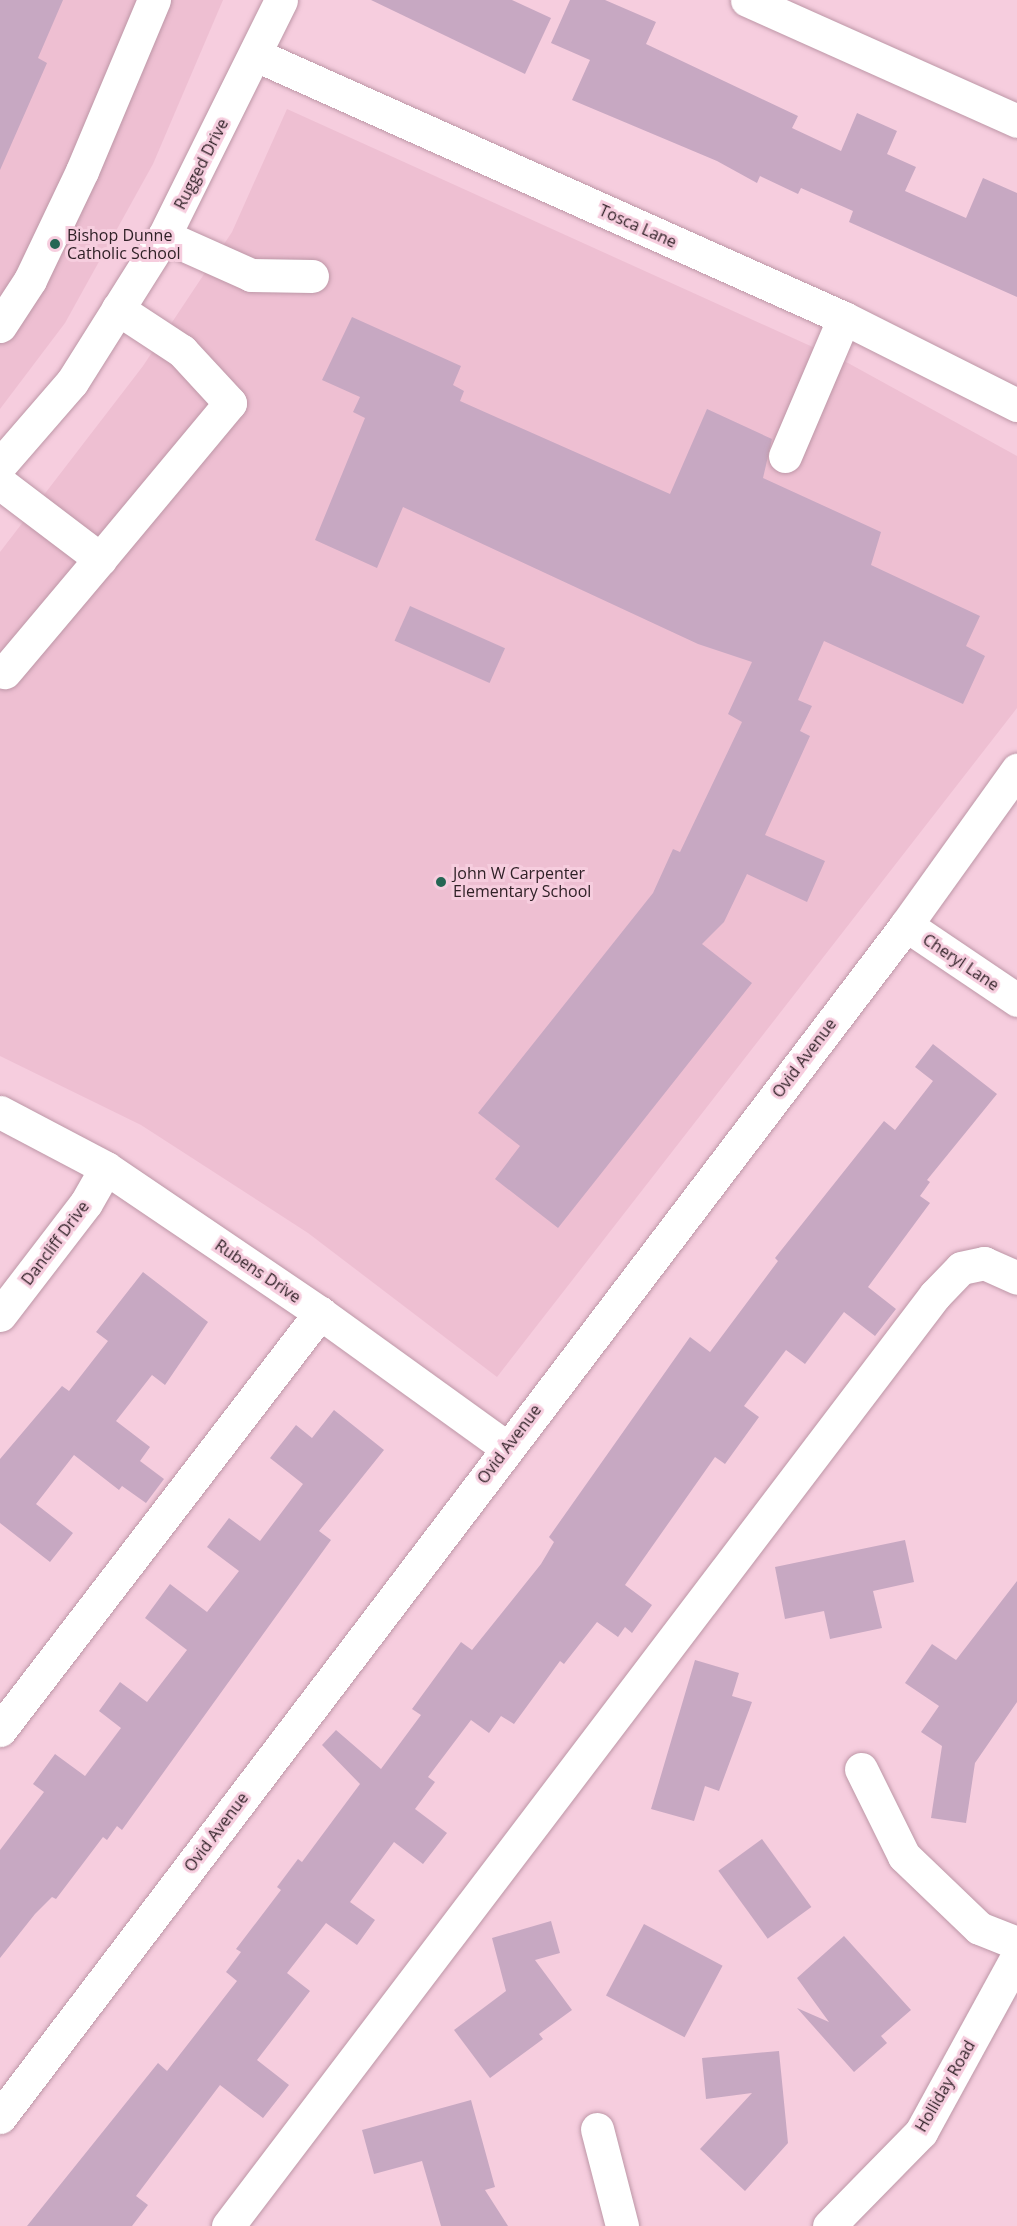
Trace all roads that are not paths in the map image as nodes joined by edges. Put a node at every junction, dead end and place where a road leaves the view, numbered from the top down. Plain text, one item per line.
1 (154, 0) edge
2 (281, 0) edge
3 (747, 0) edge
4 (256, 55) junction
5 (1017, 122) edge
6 (164, 237) junction
7 (312, 276) dead end
8 (118, 309) junction
9 (844, 318) junction
10 (0, 326) edge
11 (1017, 405) edge
12 (785, 456) dead end
13 (0, 465) edge
14 (0, 483) edge
15 (100, 559) junction
16 (5, 672) dead end
17 (1017, 770) edge
18 (906, 925) junction
19 (1017, 1000) edge
20 (0, 1112) edge
21 (106, 1168) junction
22 (1017, 1278) edge
23 (320, 1313) junction
24 (0, 1315) edge
25 (506, 1447) junction
26 (0, 1730) edge
27 (861, 1769) dead end
28 (1017, 1943) edge
29 (1017, 1957) edge
30 (0, 2118) edge
31 (597, 2130) dead end
32 (228, 2226) edge
33 (622, 2226) edge
34 (829, 2226) edge

1 - 10 street
2 - 4 street, Rugged Drive
3 - 5 street
4 - 6 street, Rugged Drive
4 - 9 street, Tosca Lane
6 - 7 street
6 - 8 street, Rugged Drive
8 - 13 street, Rugged Drive
8 - 15 street
9 - 11 street, Tosca Lane
9 - 12 street
14 - 15 street
15 - 16 street
17 - 18 street, Ovid Avenue
18 - 19 street, Cheryl Lane
18 - 25 street, Ovid Avenue
20 - 21 street, Rubens Drive
21 - 23 street, Rubens Drive
21 - 24 street, Dancliff Drive
22 - 32 street
23 - 25 street, Rubens Drive
23 - 26 street
25 - 30 street, Ovid Avenue
27 - 28 street
29 - 34 street, Holliday Road
31 - 33 street

